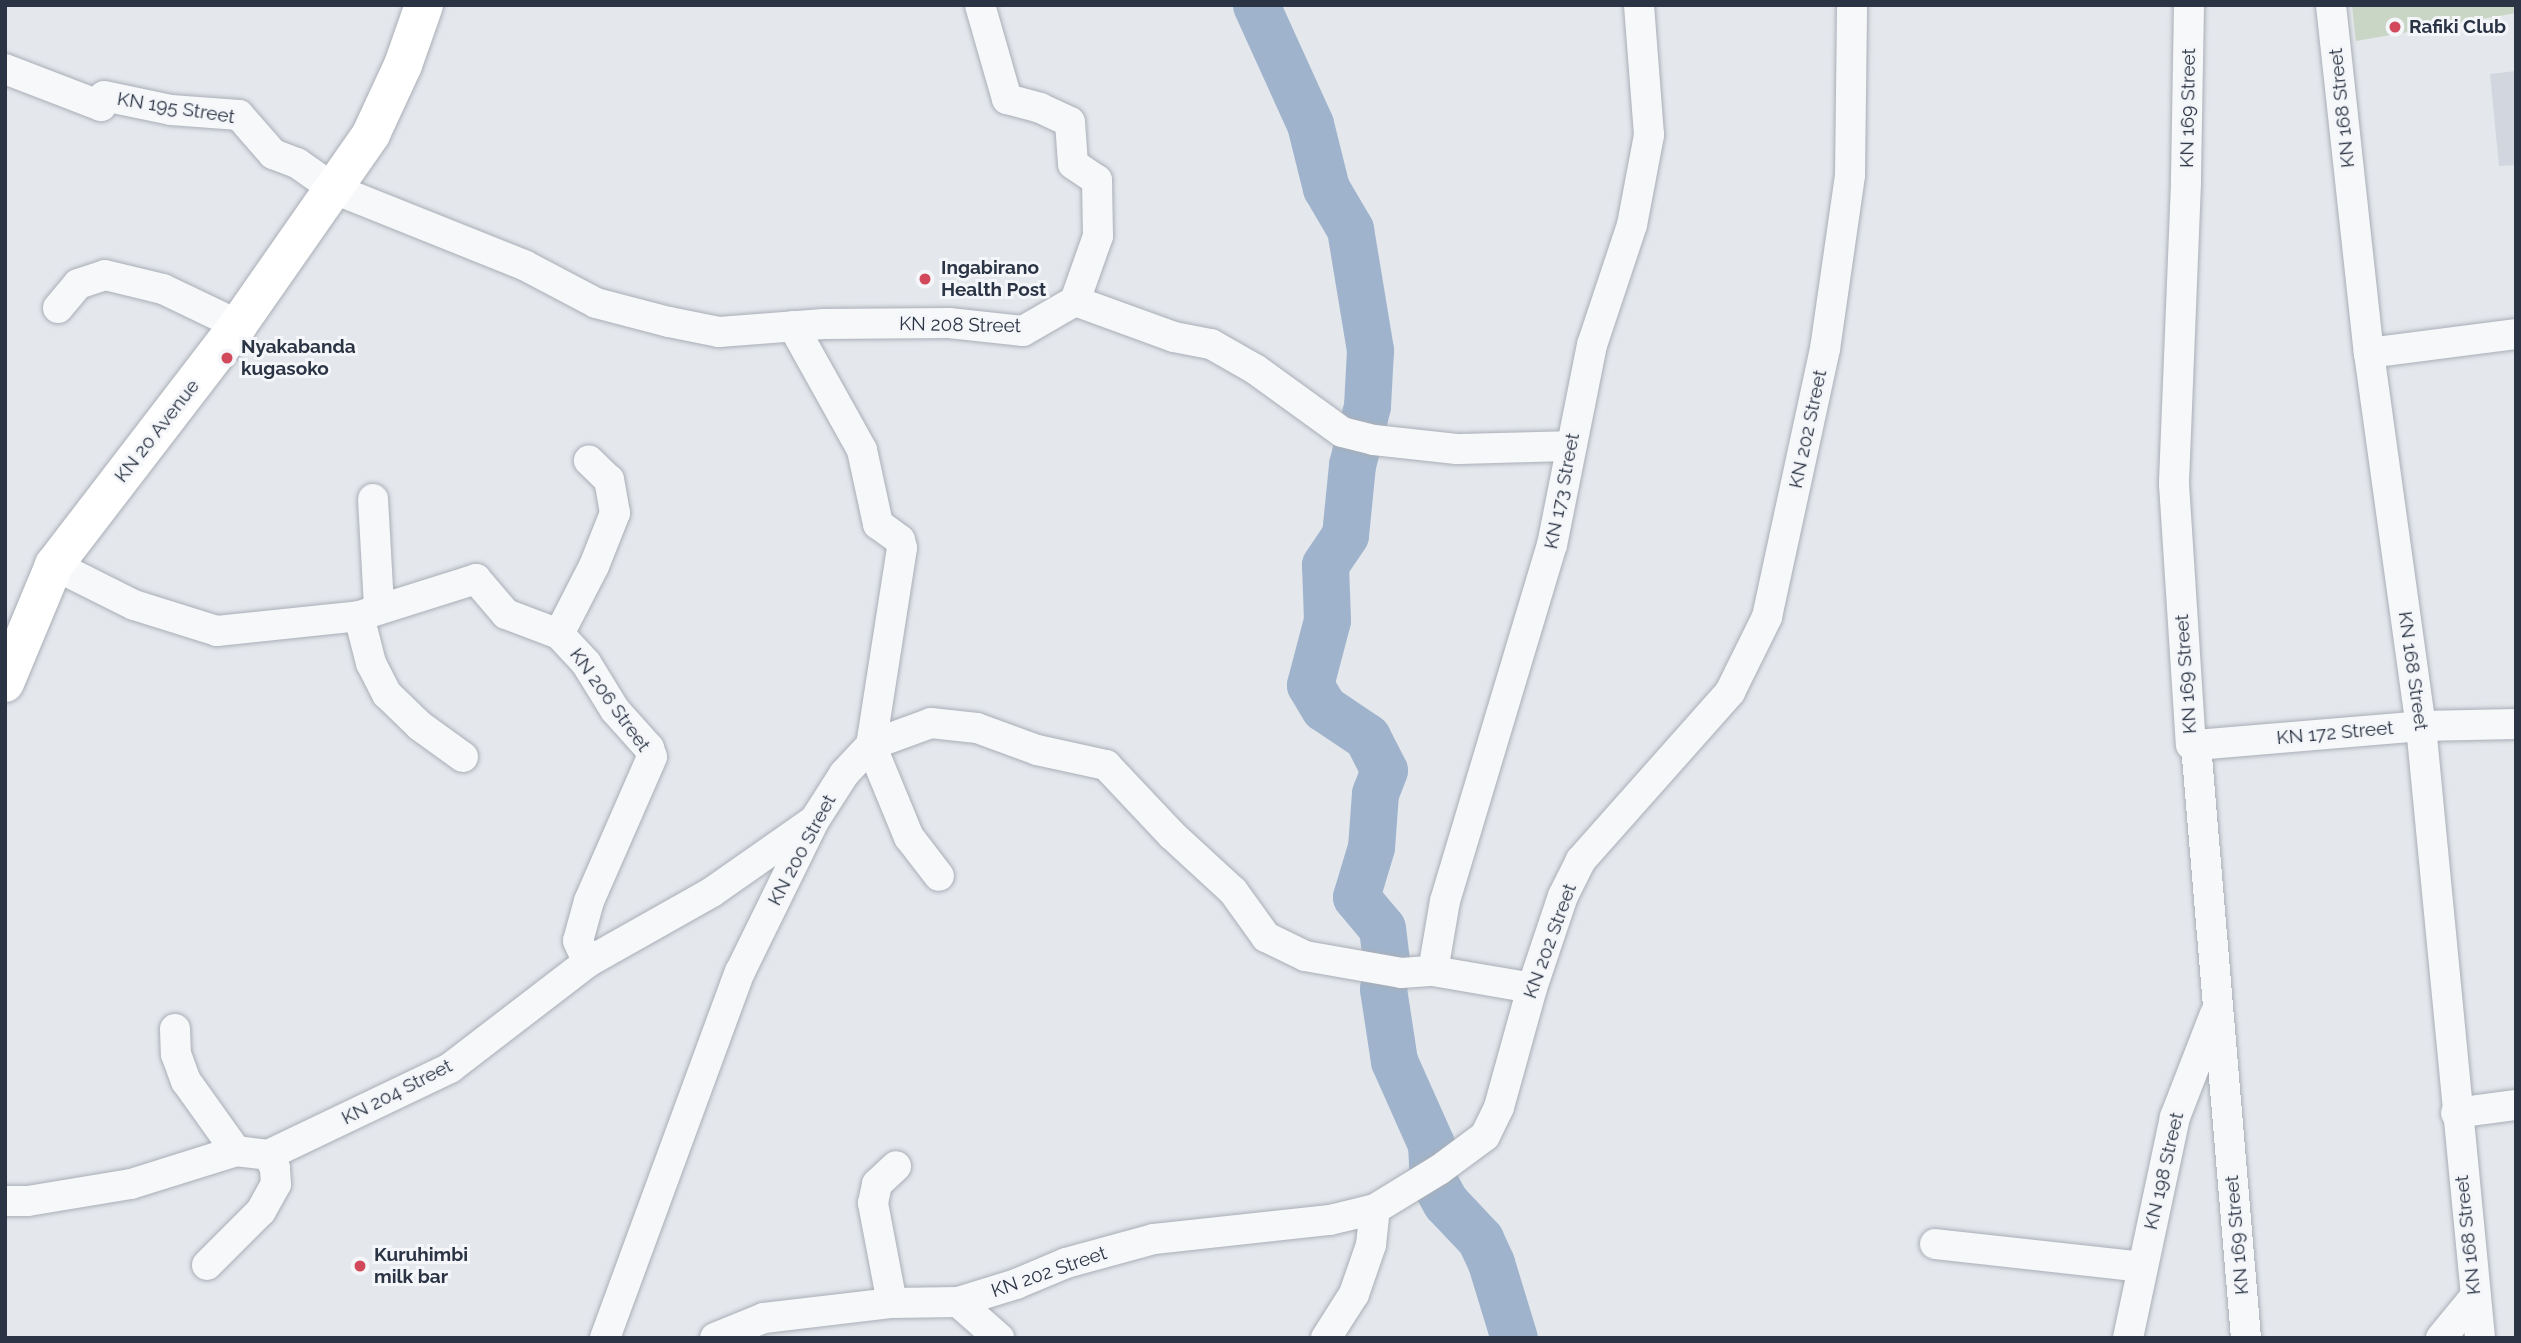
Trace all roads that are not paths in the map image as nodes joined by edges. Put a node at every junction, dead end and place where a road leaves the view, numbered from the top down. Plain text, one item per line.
1 (424, 5) edge
2 (980, 5) edge
3 (1639, 5) edge
4 (1852, 5) edge
5 (2189, 5) edge
6 (2331, 5) edge
7 (5, 69) edge
8 (334, 189) junction
9 (1074, 301) junction
10 (58, 308) dead end
11 (239, 326) junction
12 (793, 326) junction
13 (2516, 334) edge
14 (2369, 353) junction
15 (1571, 446) junction
16 (589, 461) dead end
17 (373, 499) dead end
18 (54, 565) junction
19 (369, 612) junction
20 (559, 634) junction
21 (5, 683) edge
22 (2516, 724) edge
23 (2421, 726) junction
24 (871, 745) junction
25 (2196, 745) junction
26 (463, 757) dead end
27 (814, 821) junction
28 (939, 876) dead end
29 (588, 962) junction
30 (1433, 971) junction
31 (1532, 988) junction
32 (2217, 1010) junction
33 (175, 1029) dead end
34 (2516, 1105) edge
35 (2456, 1113) junction
36 (236, 1151) junction
37 (268, 1155) junction
38 (896, 1166) dead end
39 (5, 1201) edge
40 (1375, 1209) junction
41 (1935, 1244) dead end
42 (207, 1265) dead end
43 (2142, 1267) junction
44 (2474, 1298) junction
45 (958, 1302) junction
46 (892, 1303) junction
47 (605, 1338) edge
48 (715, 1338) edge
49 (999, 1338) edge
50 (1326, 1338) edge
51 (2128, 1338) edge
52 (2246, 1338) edge
53 (2441, 1338) edge
54 (2480, 1338) edge

1 - 8 main road, KN 20 Avenue
2 - 9 street
3 - 15 street, KN 173 Street
4 - 31 street, KN 202 Street
5 - 25 street, KN 169 Street
6 - 14 street, KN 168 Street
7 - 8 street, KN 195 Street
8 - 11 main road, KN 20 Avenue
8 - 12 street, KN 208 Street
9 - 12 street, KN 208 Street
9 - 15 street
10 - 11 street
11 - 18 main road, KN 20 Avenue
12 - 24 street
13 - 14 street
14 - 23 street, KN 168 Street
15 - 30 street, KN 173 Street
16 - 20 street
17 - 19 street
18 - 19 street, KN 206 Street
18 - 21 main road, KN 20 Avenue
19 - 20 street, KN 206 Street
19 - 26 street
20 - 29 street, KN 206 Street
22 - 23 street, KN 172 Street
23 - 25 street, KN 172 Street
23 - 35 street, KN 168 Street
24 - 27 street, KN 200 Street
24 - 28 street
24 - 30 street, KN 200 Street
25 - 32 street, KN 169 Street
27 - 29 street, KN 204 Street
27 - 47 street, KN 200 Street
29 - 37 street, KN 204 Street
30 - 31 street, KN 200 Street
31 - 40 street, KN 202 Street
32 - 43 street, KN 198 Street
32 - 52 street, KN 169 Street
33 - 36 street
34 - 35 street
35 - 44 street, KN 168 Street
36 - 37 street
36 - 39 street
37 - 42 street
38 - 46 street
40 - 45 street, KN 202 Street
40 - 50 street
41 - 43 street
43 - 51 street, KN 198 Street
44 - 53 street
44 - 54 street, KN 168 Street
45 - 46 street, KN 202 Street
45 - 49 street
46 - 48 street, KN 202 Street

